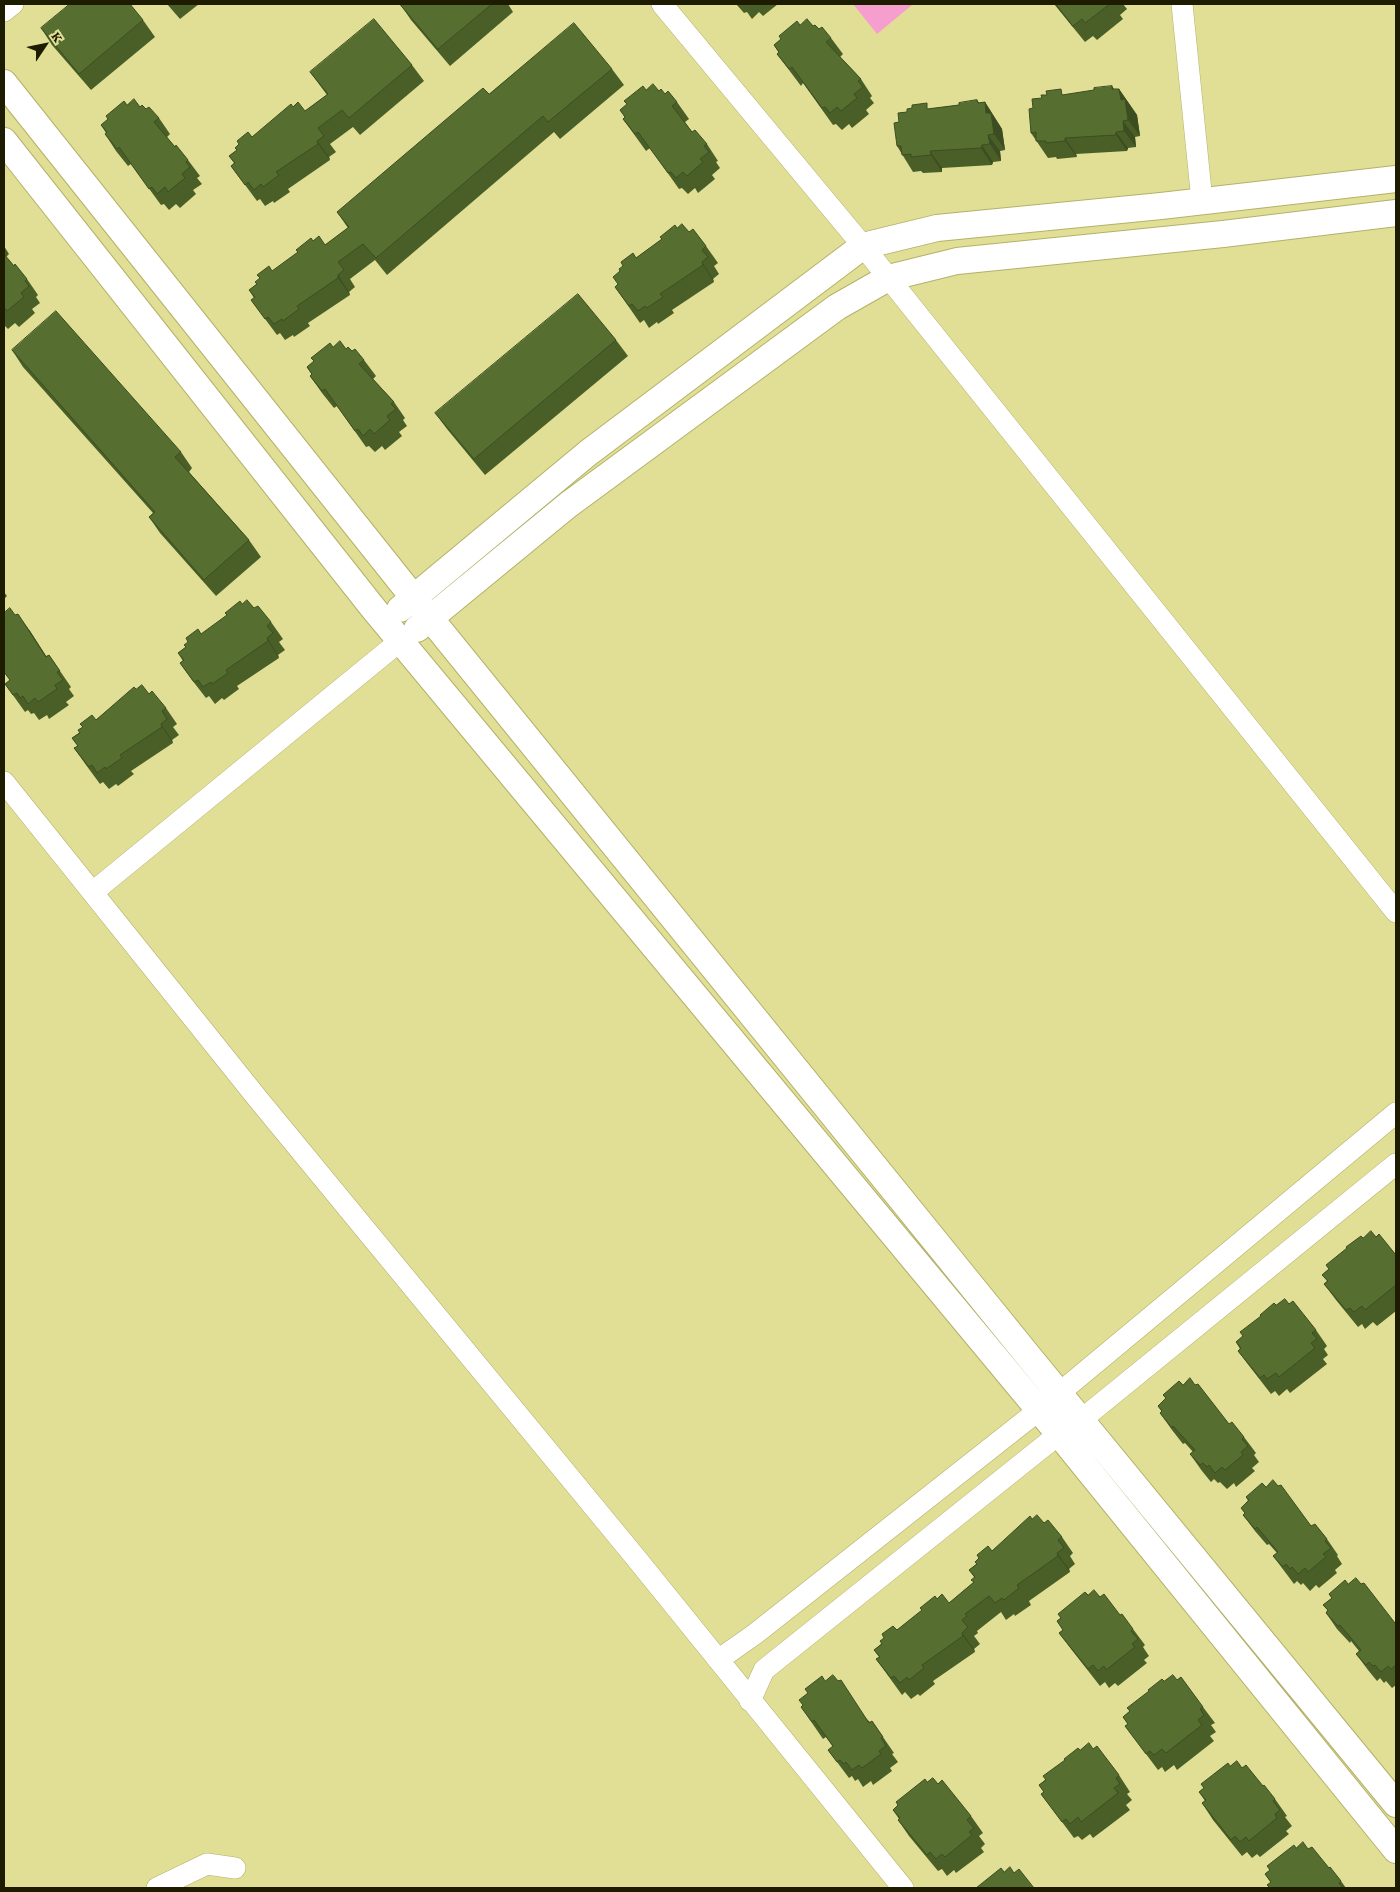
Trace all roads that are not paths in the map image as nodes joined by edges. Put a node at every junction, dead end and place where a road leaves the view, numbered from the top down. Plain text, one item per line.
1 (13, 4) edge
2 (662, 4) edge
3 (1182, 4) edge
4 (4, 11) edge
5 (4, 83) edge
6 (4, 141) edge
7 (1396, 179) edge
8 (1202, 201) junction
9 (1396, 213) edge
10 (862, 246) junction
11 (888, 278) junction
12 (413, 597) junction
13 (430, 619) junction
14 (393, 632) junction
15 (4, 782) edge
16 (92, 892) junction
17 (1396, 912) edge
18 (1396, 1113) edge
19 (1396, 1164) edge
20 (1058, 1392) junction
21 (1039, 1410) junction
22 (1081, 1420) junction
23 (1059, 1434) junction
24 (718, 1660) junction
25 (750, 1701) junction
26 (1396, 1804) edge
27 (1396, 1850) edge
28 (235, 1868) dead end
29 (157, 1888) edge
30 (902, 1888) edge

1 - 4 street
2 - 10 street
3 - 8 street
5 - 12 main road
6 - 14 main road
7 - 8 main road
8 - 10 main road
9 - 11 main road
10 - 11 street
10 - 12 main road
11 - 13 main road
11 - 17 street
12 - 13 main road
12 - 14 main road
13 - 14 main road
13 - 20 main road
14 - 16 street
14 - 21 main road
15 - 16 street
16 - 24 street
18 - 20 street
19 - 22 street
20 - 21 street
20 - 22 main road
21 - 23 main road
21 - 24 street
22 - 23 street
22 - 26 main road
23 - 25 street
23 - 27 main road
24 - 25 street
25 - 30 street
28 - 29 street

